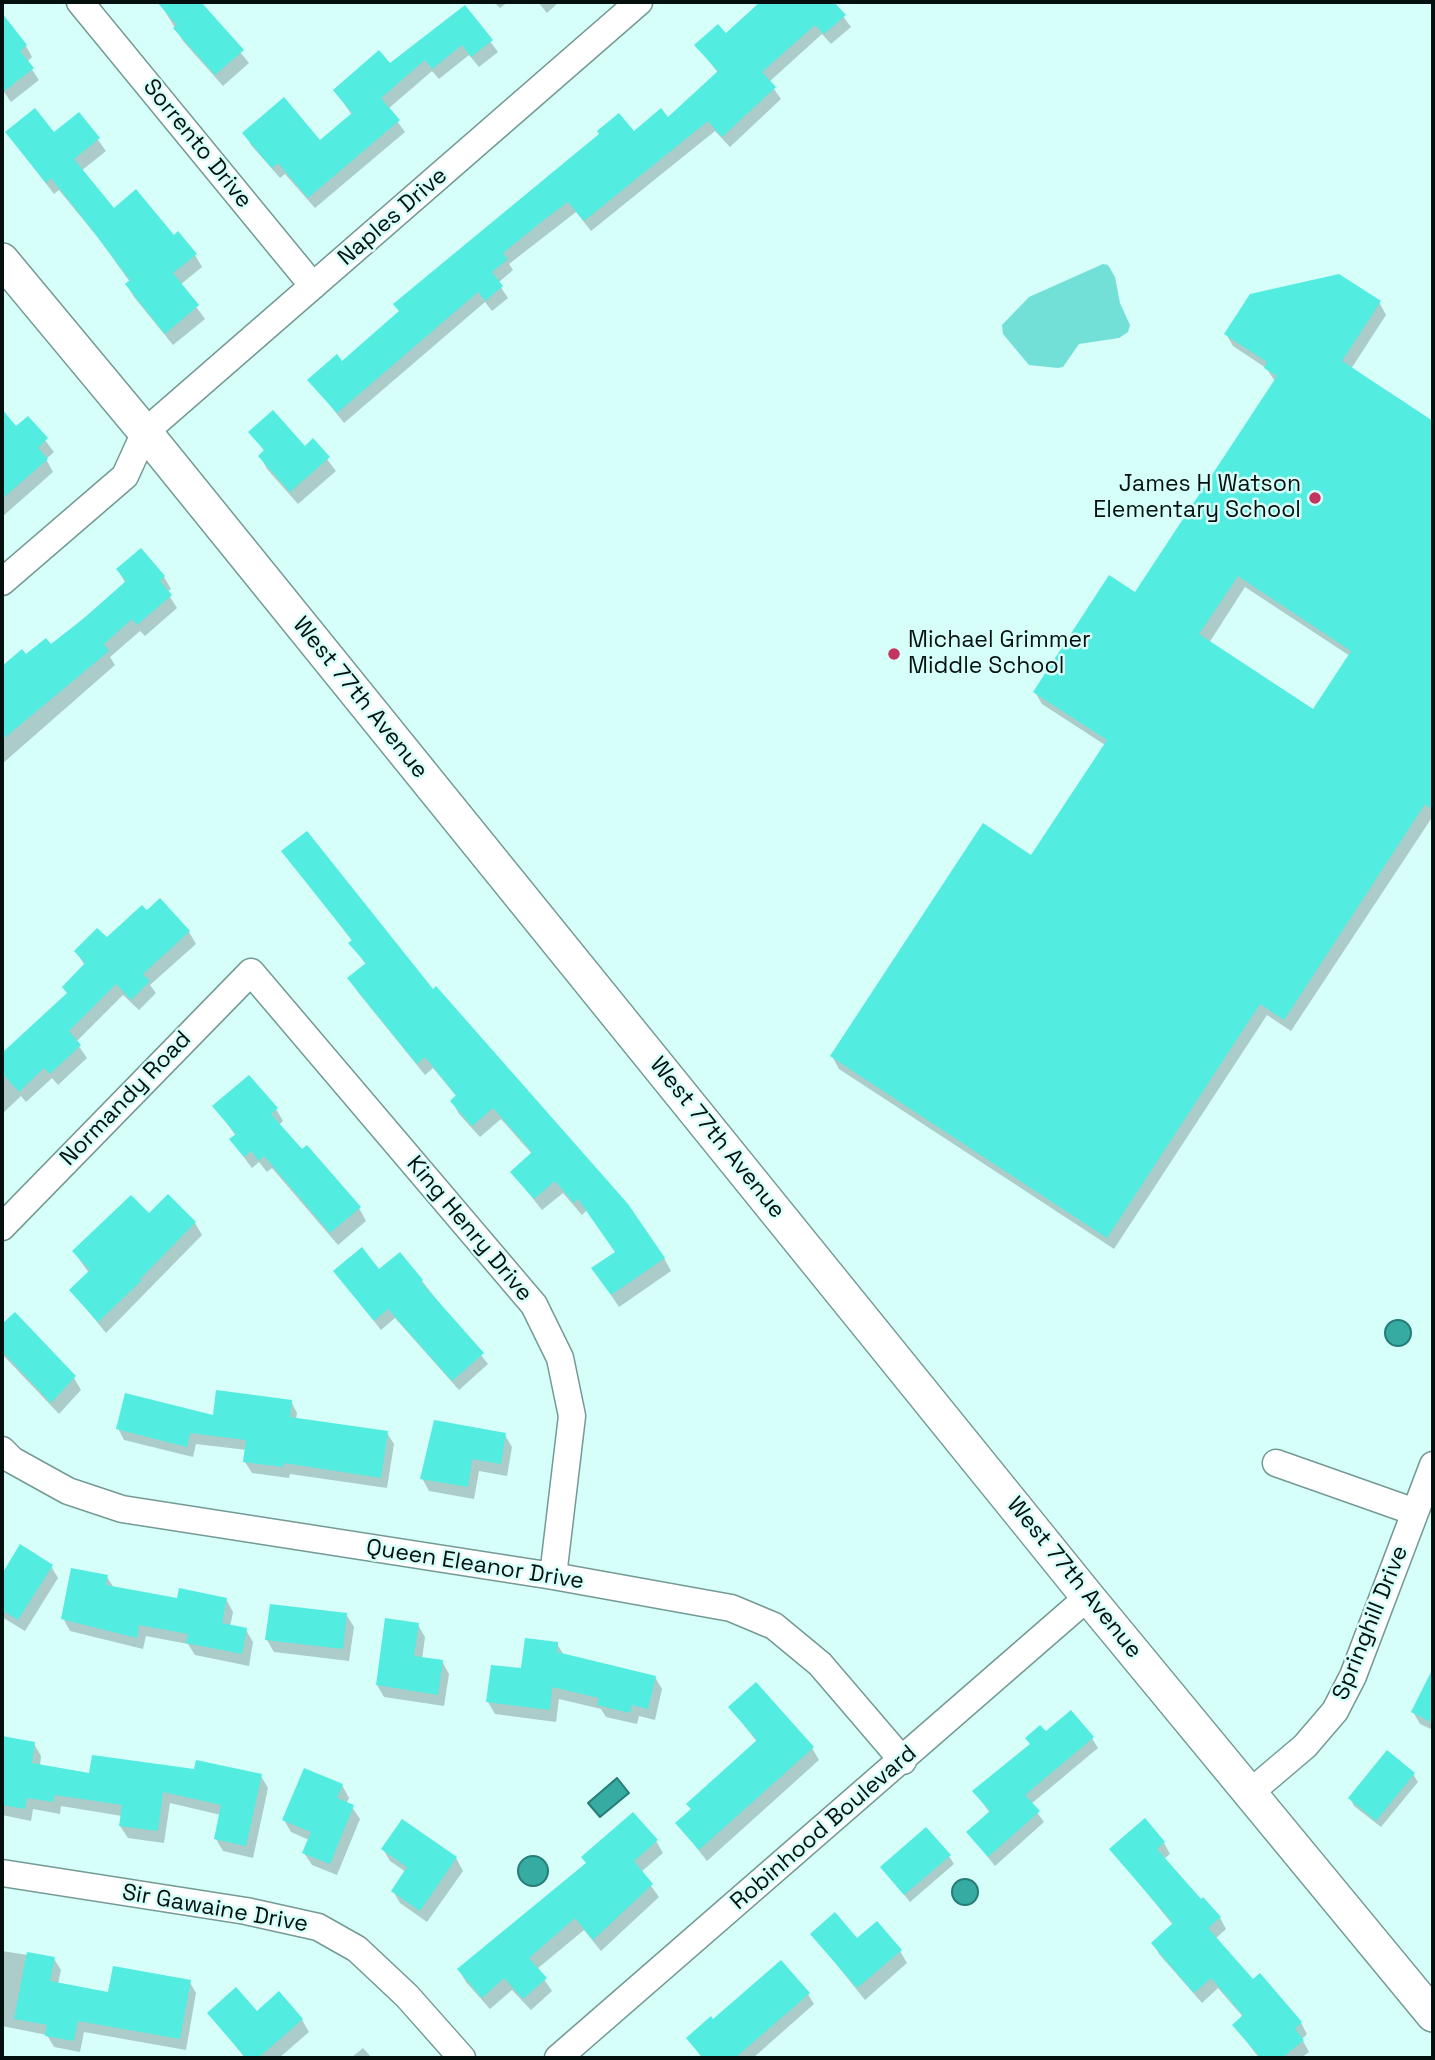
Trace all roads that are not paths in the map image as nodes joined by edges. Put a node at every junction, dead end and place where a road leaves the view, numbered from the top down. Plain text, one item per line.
1 (80, 2) edge
2 (639, 2) edge
3 (2, 260) edge
4 (313, 286) junction
5 (145, 432) junction
6 (2, 582) edge
7 (251, 972) joint
8 (2, 1227) edge
9 (2, 1450) edge
10 (1276, 1463) dead end
11 (1433, 1465) edge
12 (1415, 1512) junction
13 (553, 1576) junction
14 (1088, 1597) junction
15 (903, 1761) junction
16 (1252, 1791) junction
17 (2, 1873) edge
18 (1433, 2015) edge
19 (462, 2058) edge
20 (558, 2058) edge

1 - 4 street, Sorrento Drive
2 - 4 street, Naples Drive
3 - 5 street, West 77th Avenue
4 - 5 street, Naples Drive
5 - 6 street
5 - 14 street, West 77th Avenue
7 - 8 street, Normandy Road
7 - 13 street, King Henry Drive
9 - 13 street, Queen Eleanor Drive
10 - 12 street
11 - 12 street, Springhill Drive
12 - 16 street, Springhill Drive
13 - 15 street, Queen Eleanor Drive
14 - 15 street, Robinhood Boulevard
14 - 16 street, West 77th Avenue
15 - 20 street, Robinhood Boulevard
16 - 18 street, West 77th Avenue
17 - 19 street, Sir Gawaine Drive

